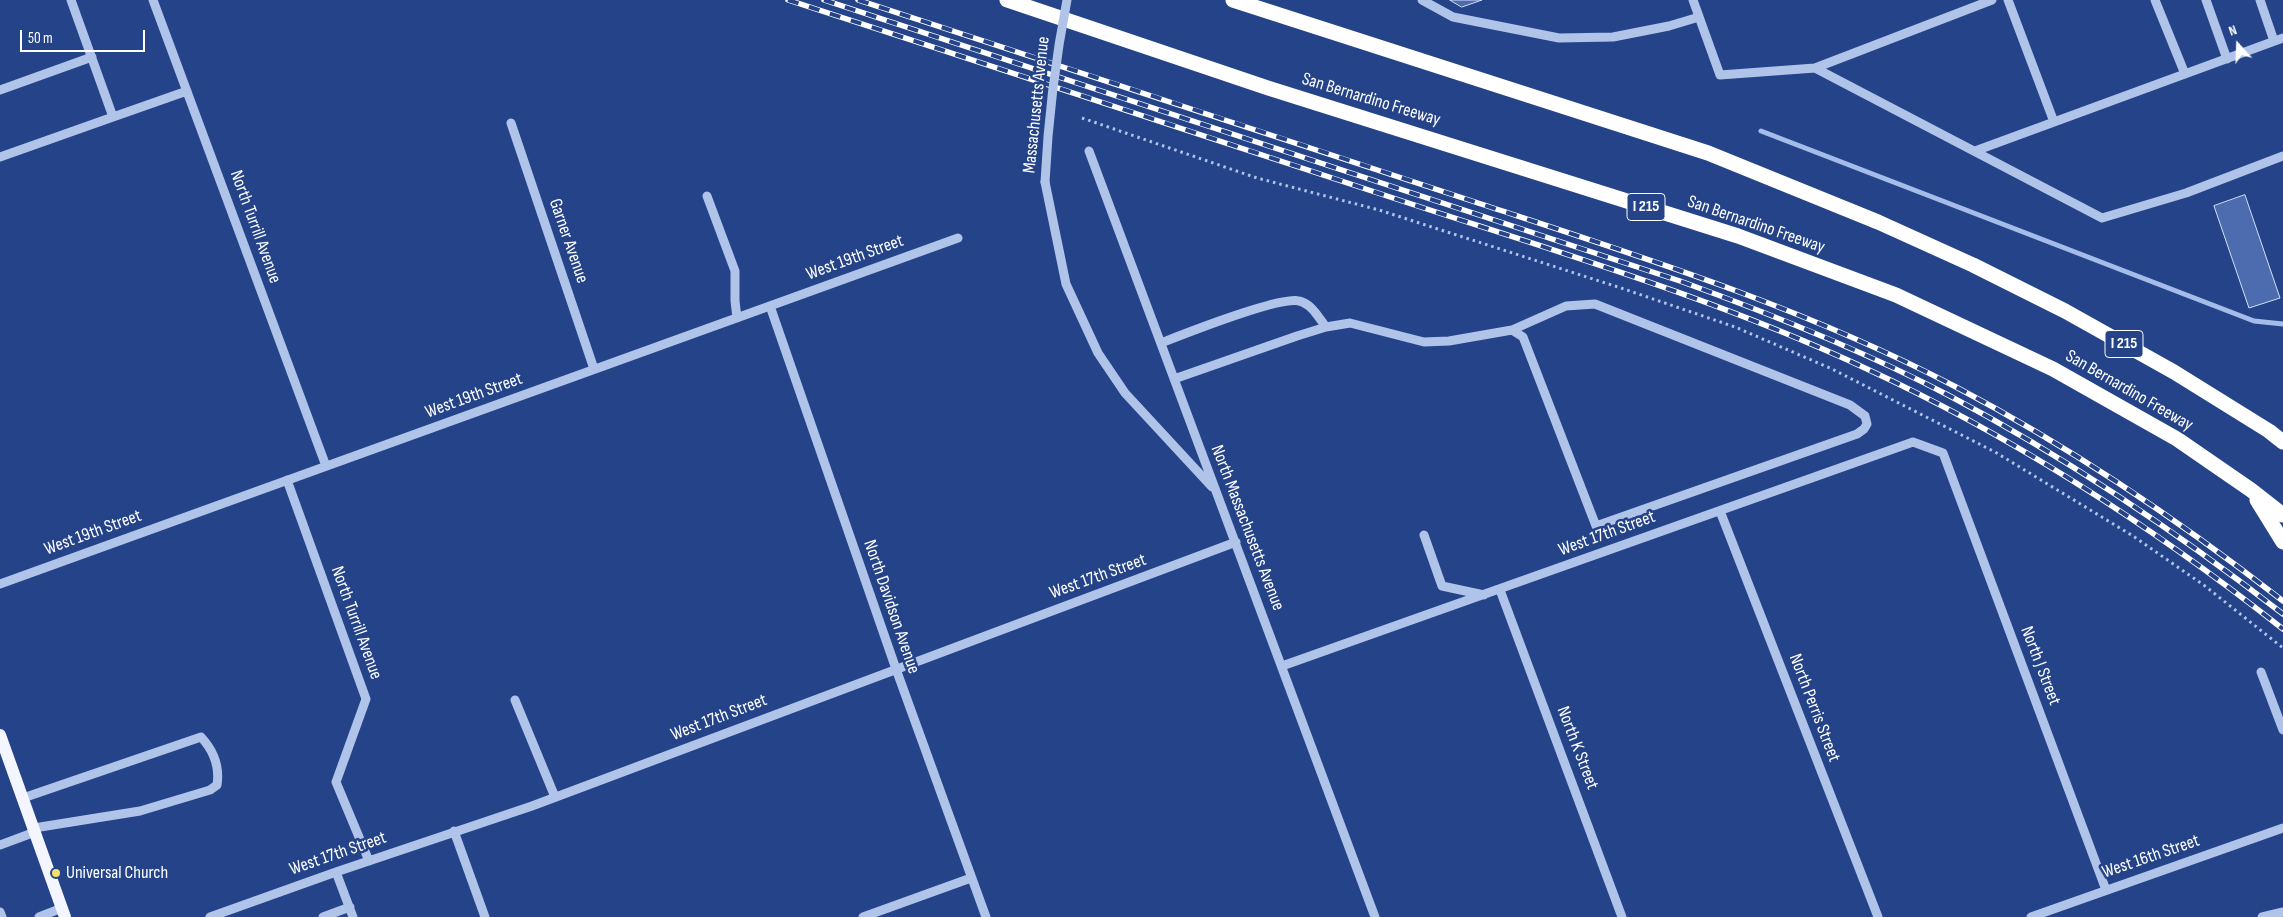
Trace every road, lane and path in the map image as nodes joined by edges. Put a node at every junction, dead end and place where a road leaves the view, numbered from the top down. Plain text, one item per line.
1 (71, 0) edge
2 (153, 0) edge
3 (1007, 0) edge
4 (1067, 0) edge
5 (1233, 0) edge
6 (1422, 0) edge
7 (1693, 0) edge
8 (1992, 0) edge
9 (2008, 0) edge
10 (2155, 0) edge
11 (2206, 0) edge
12 (2260, 0) edge
13 (1699, 17) junction
14 (2283, 38) edge
15 (2274, 41) junction
16 (92, 56) junction
17 (2226, 59) junction
18 (1815, 68) junction
19 (2185, 74) junction
20 (0, 90) edge
21 (187, 91) junction
22 (113, 117) junction
23 (2054, 122) junction
24 (511, 123) dead end
25 (1090, 151) dead end
26 (1975, 151) junction
27 (2283, 156) edge
28 (0, 157) edge
29 (707, 196) dead end
30 (958, 238) dead end
31 (770, 306) junction
32 (737, 318) junction
33 (1326, 327) junction
34 (1512, 330) junction
35 (1160, 343) junction
36 (594, 369) junction
37 (1174, 379) junction
38 (2276, 432) edge
39 (2283, 442) edge
40 (1942, 453) joint
41 (326, 466) junction
42 (287, 480) junction
43 (2251, 490) junction
44 (1216, 491) junction
45 (1720, 511) junction
46 (2283, 516) edge
47 (1424, 535) dead end
48 (1236, 542) junction
49 (2283, 542) edge
50 (0, 584) edge
51 (1500, 590) junction
52 (1485, 595) junction
53 (1282, 666) junction
54 (896, 669) junction
55 (2261, 672) dead end
56 (515, 700) dead end
57 (2283, 730) edge
58 (0, 735) edge
59 (4, 759) edge
60 (555, 797) junction
61 (23, 798) junction
62 (2283, 828) edge
63 (34, 830) junction
64 (454, 831) junction
65 (0, 845) edge
66 (369, 860) junction
67 (336, 872) junction
68 (972, 878) junction
69 (2106, 890) junction
70 (350, 907) junction
71 (0, 912) edge
72 (2283, 912) edge
73 (64, 913) edge
74 (2, 917) edge
75 (39, 917) edge
76 (210, 917) edge
77 (323, 917) edge
78 (353, 917) edge
79 (485, 917) edge
80 (863, 917) edge
81 (986, 917) edge
82 (1375, 917) edge
83 (1622, 917) edge
84 (1878, 917) edge
85 (2031, 917) edge
86 (2262, 917) edge

1 - 16 street
2 - 21 street, North Turrill Avenue
3 - 43 highway, San Bernardino Freeway / I 215
4 - 44 street, Massachusetts Avenue, bridge
5 - 38 highway, I 215
6 - 13 street
7 - 13 street
8 - 18 street
9 - 23 street
10 - 19 street
11 - 17 street
12 - 15 street
13 - 18 street
14 - 15 street
15 - 17 street
16 - 20 street
16 - 22 street
17 - 19 street
18 - 26 street
19 - 23 street
21 - 22 street
21 - 41 street, North Turrill Avenue
22 - 28 street
23 - 26 street
24 - 36 street, Garner Avenue
25 - 35 street, North Massachusetts Avenue
26 - 27 street
29 - 32 street
30 - 31 street, West 19th Street
31 - 32 street, West 19th Street
31 - 54 street, North Davidson Avenue
32 - 36 street, West 19th Street
33 - 34 street
33 - 35 street
33 - 37 street
34 - 34 street
35 - 37 street, North Massachusetts Avenue
36 - 41 street, West 19th Street
37 - 44 street, North Massachusetts Avenue
38 - 39 highway, I 215
40 - 45 street, West 17th Street
40 - 69 street, North J Street
41 - 42 street, West 19th Street
42 - 50 street, West 19th Street
42 - 66 street, North Turrill Avenue
43 - 46 highway, San Bernardino Freeway / I 215
43 - 49 highway
44 - 48 street, North Massachusetts Avenue
45 - 51 street, West 17th Street
45 - 84 street, North Perris Street
47 - 52 street
48 - 53 street, North Massachusetts Avenue
48 - 54 street, West 17th Street
51 - 52 street, West 17th Street
51 - 83 street, North K Street
52 - 53 street, West 17th Street
53 - 82 street, North Massachusetts Avenue
54 - 60 street, West 17th Street
54 - 68 street, North Davidson Avenue
55 - 57 street
56 - 60 street
58 - 59 main road
59 - 61 main road
60 - 64 street, West 17th Street
61 - 63 main road
61 - 63 street
62 - 69 street, West 16th Street
63 - 65 street
63 - 73 main road
64 - 66 street, West 17th Street
64 - 79 street
66 - 67 street, West 17th Street
67 - 70 street
67 - 76 street, West 17th Street
68 - 80 street
68 - 81 street, North Davidson Avenue
69 - 85 street, West 16th Street
70 - 77 street
70 - 78 street
71 - 74 street
72 - 86 street
73 - 75 street

